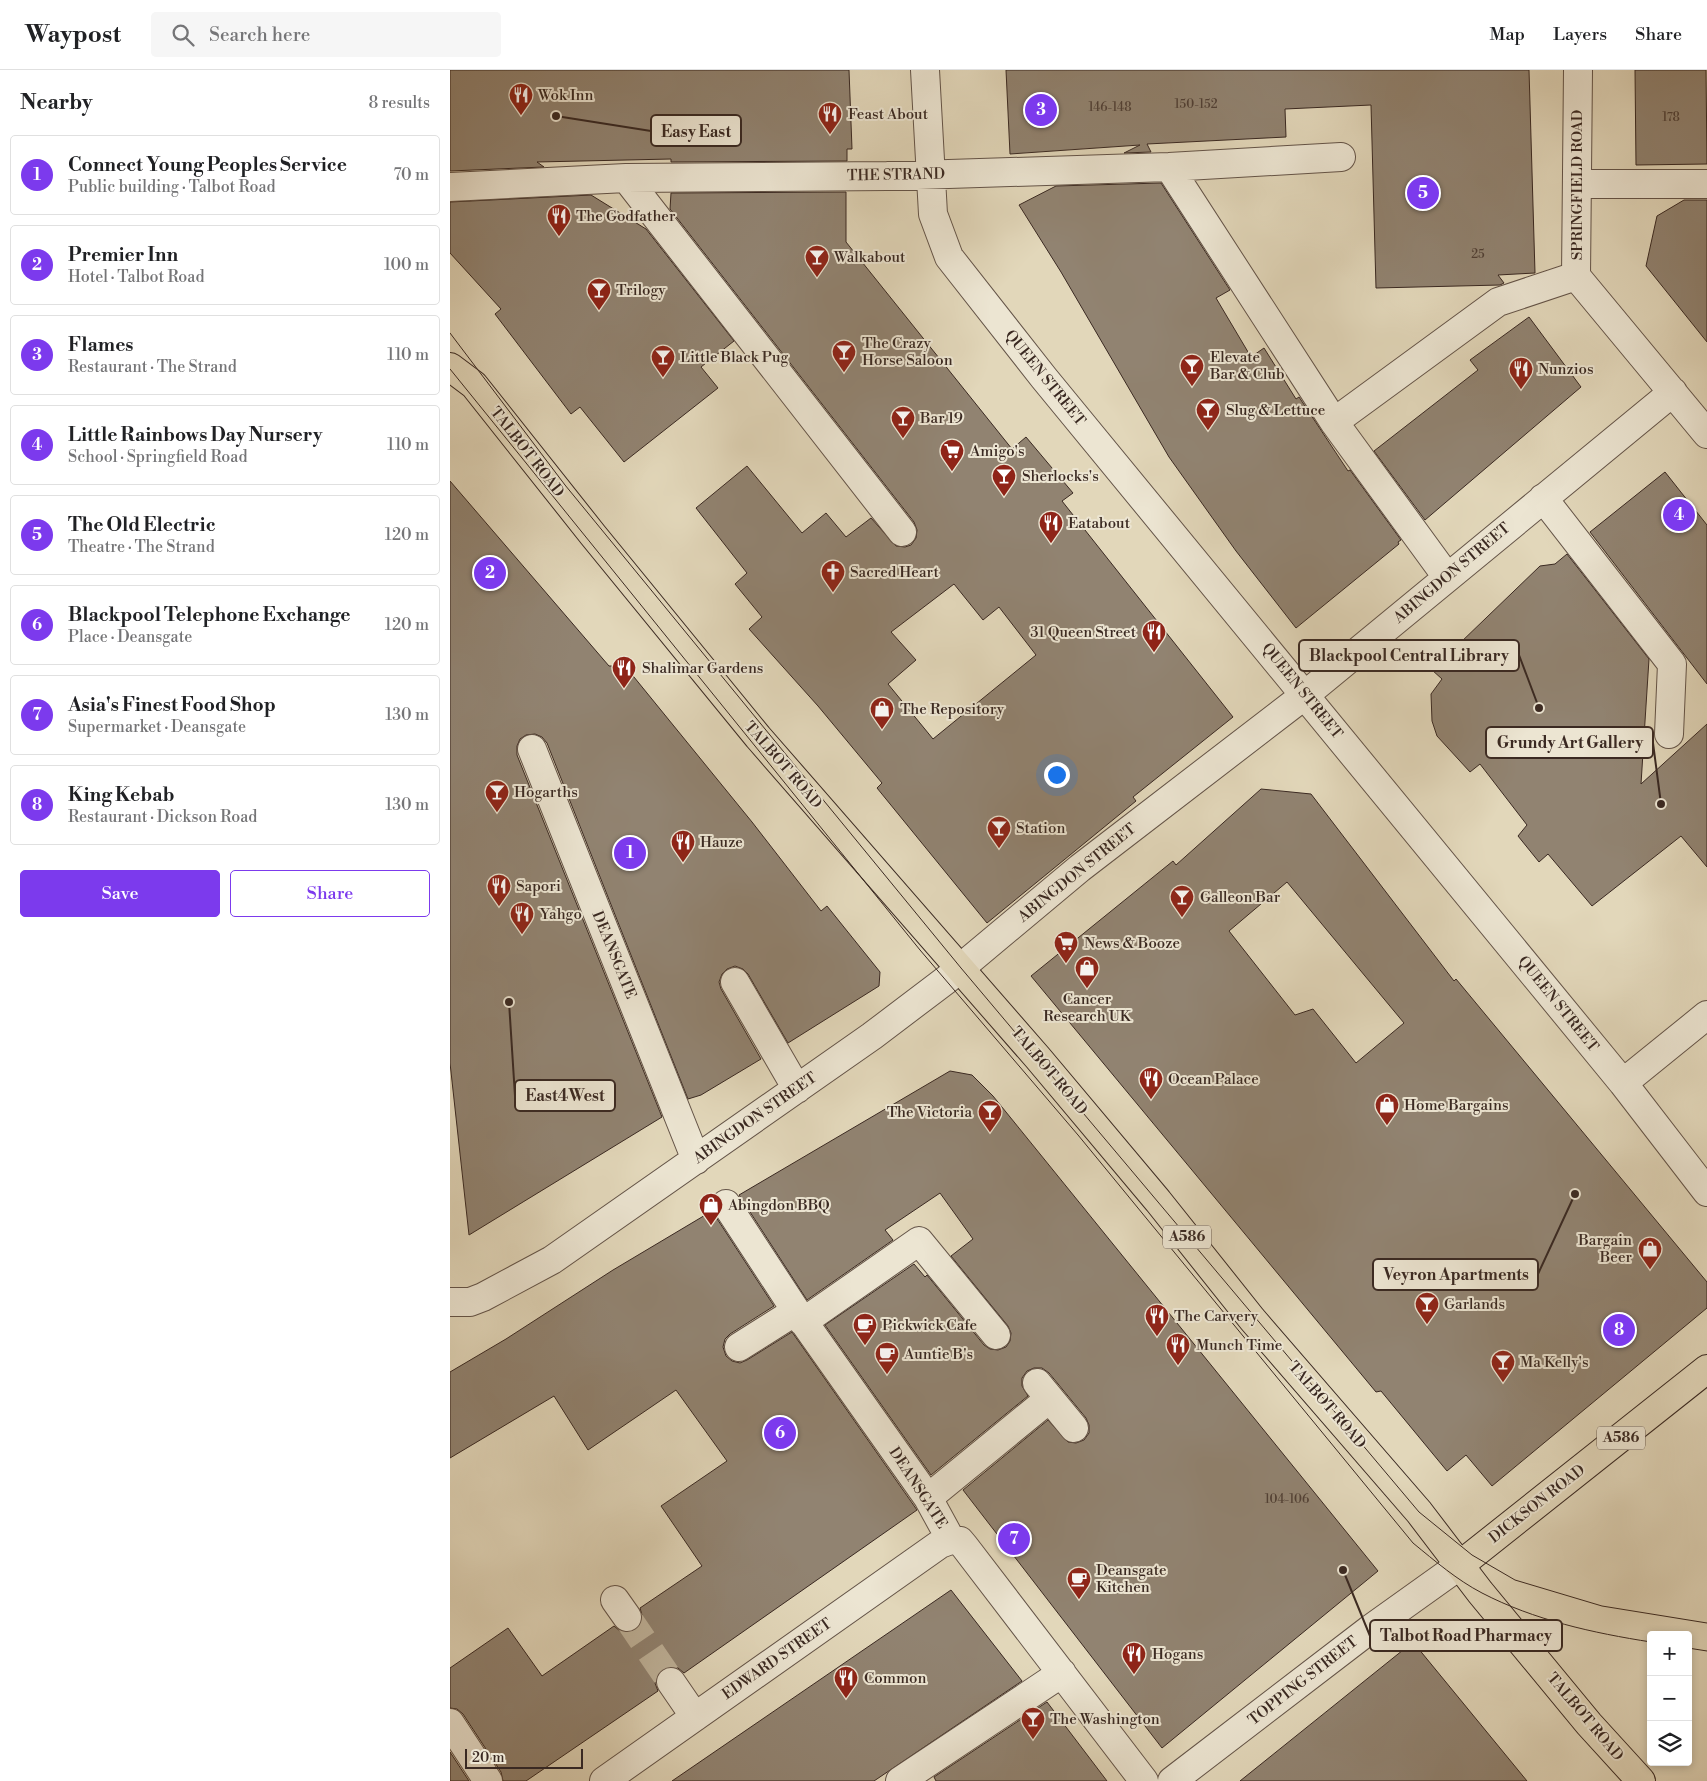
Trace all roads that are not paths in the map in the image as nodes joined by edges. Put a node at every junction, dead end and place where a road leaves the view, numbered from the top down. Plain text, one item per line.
1 (925, 70) edge
2 (1578, 70) edge
3 (1341, 157) dead end
4 (1169, 167) junction
5 (929, 175) junction
6 (626, 178) junction
7 (1577, 184) junction
8 (1707, 184) edge
9 (450, 187) edge
10 (1576, 276) junction
11 (450, 367) edge
12 (1673, 392) junction
13 (1334, 422) junction
14 (1707, 434) edge
15 (1543, 498) junction
16 (902, 532) dead end
17 (1447, 577) junction
18 (1306, 695) junction
19 (1669, 734) dead end
20 (532, 749) dead end
21 (961, 968) junction
22 (735, 982) dead end
23 (1707, 1015) edge
24 (1623, 1083) junction
25 (797, 1088) junction
26 (696, 1160) junction
27 (1707, 1192) edge
28 (726, 1204) dead end
29 (451, 1301) edge
30 (800, 1316) junction
31 (996, 1335) dead end
32 (739, 1347) dead end
33 (1707, 1369) edge
34 (1074, 1428) dead end
35 (928, 1498) junction
36 (951, 1540) junction
37 (1460, 1564) junction
38 (1062, 1673) junction
39 (670, 1682) tunnel mouth
40 (695, 1717) junction
41 (450, 1723) edge
42 (488, 1781) edge
43 (604, 1781) edge
44 (900, 1781) edge
45 (1144, 1781) edge
46 (1172, 1781) edge
47 (1641, 1781) edge

1 - 5 street, QUEEN STREET
2 - 7 street, SPRINGFIELD ROAD
3 - 4 street, THE STRAND
4 - 5 street, THE STRAND
4 - 13 street
5 - 6 street, THE STRAND
5 - 18 street, QUEEN STREET
6 - 9 street, THE STRAND
6 - 16 street
7 - 8 street
7 - 10 street, SPRINGFIELD ROAD
10 - 12 street, SPRINGFIELD ROAD
10 - 13 street
11 - 21 main road, TALBOT ROAD / A586
12 - 14 street, SPRINGFIELD ROAD
12 - 15 street, ABINGDON STREET
13 - 17 street
15 - 17 street, ABINGDON STREET
15 - 19 street
17 - 18 street, ABINGDON STREET
18 - 21 street, ABINGDON STREET
18 - 24 street, QUEEN STREET
20 - 26 street, DEANSGATE
21 - 25 street, ABINGDON STREET
21 - 37 main road, TALBOT ROAD / A586
22 - 25 street
23 - 24 street
24 - 27 street, QUEEN STREET
25 - 26 street, ABINGDON STREET
26 - 29 street, ABINGDON STREET
28 - 30 street, DEANSGATE
30 - 31 street
30 - 32 street
30 - 35 street, DEANSGATE
33 - 37 main road, DICKSON ROAD / A586
34 - 35 street
35 - 36 street, DEANSGATE
36 - 38 street, DEANSGATE
36 - 40 street, EDWARD STREET
37 - 46 street, TOPPING STREET
37 - 47 main road, TALBOT ROAD / A586
38 - 44 street
38 - 45 street, DEANSGATE
39 - 40 street
40 - 43 street, EDWARD STREET
41 - 42 street

